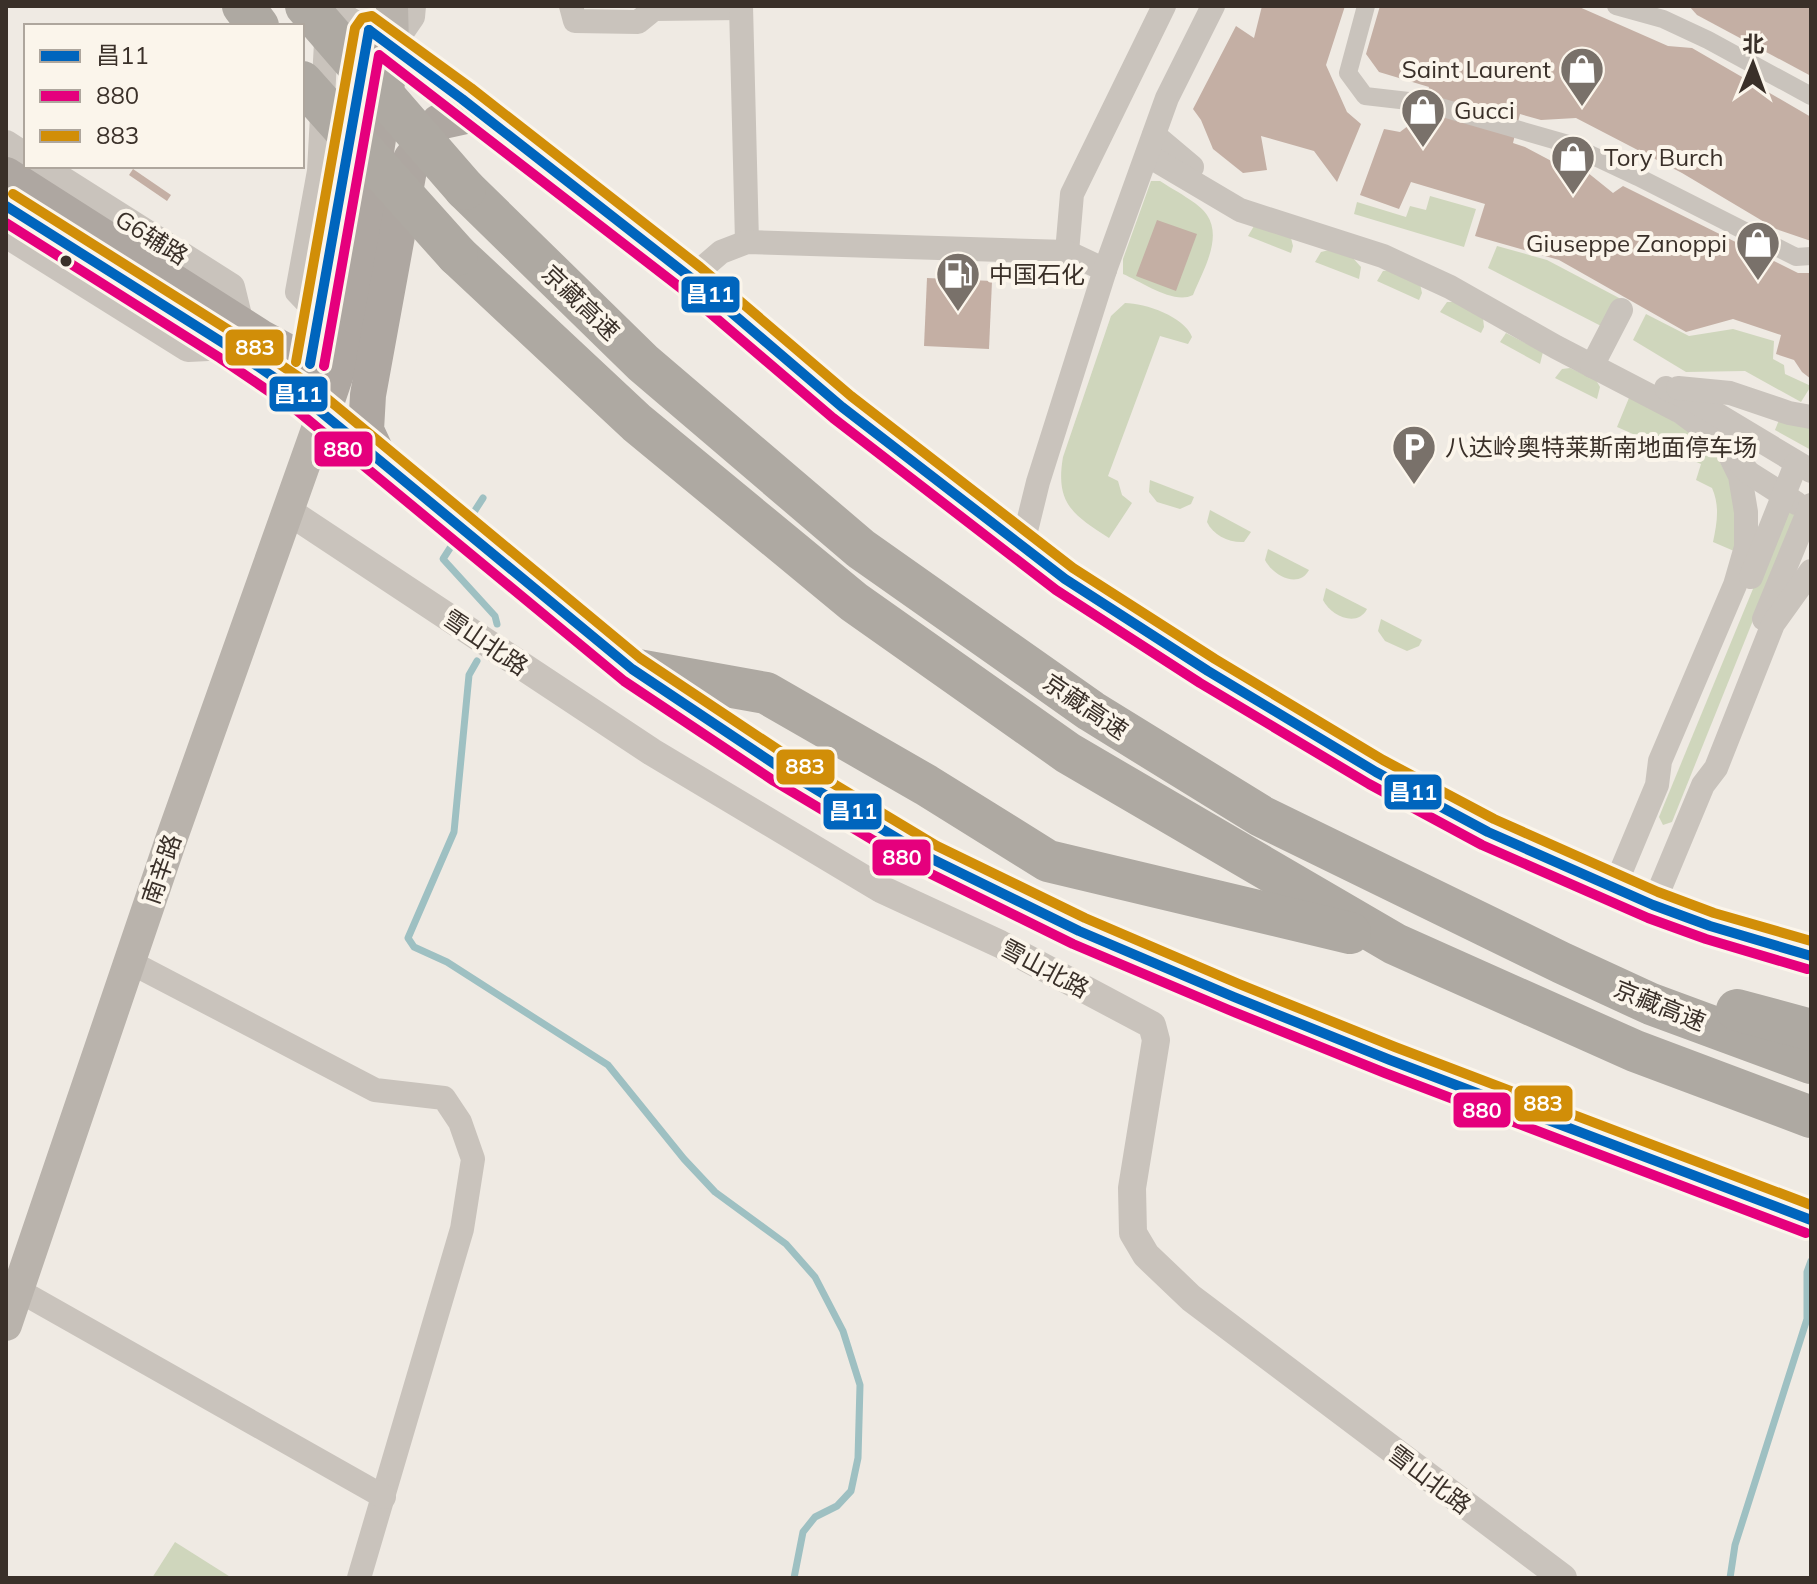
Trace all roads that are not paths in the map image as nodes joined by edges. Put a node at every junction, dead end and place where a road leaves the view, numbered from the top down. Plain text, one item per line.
1 (243, 6) edge
2 (306, 6) edge
3 (414, 6) edge
4 (571, 6) edge
5 (1164, 6) edge
6 (1213, 6) edge
7 (1366, 6) edge
8 (1616, 6) edge
9 (741, 7) edge
10 (380, 22) edge
11 (256, 24) edge
12 (304, 84) edge
13 (1811, 96) edge
14 (480, 113) junction
15 (6, 144) edge
16 (1150, 145) junction
17 (24, 156) edge
18 (43, 168) edge
19 (6, 175) edge
20 (6, 206) edge
21 (6, 234) edge
22 (747, 242) junction
23 (1067, 252) junction
24 (1811, 256) edge
25 (1105, 270) junction
26 (691, 278) junction
27 (1621, 310) dead end
28 (319, 315) junction
29 (234, 335) junction
30 (1595, 359) junction
31 (1666, 388) junction
32 (312, 392) junction
33 (1811, 417) edge
34 (1724, 444) junction
35 (379, 458) junction
36 (1804, 468) edge
37 (1783, 496) junction
38 (1810, 509) edge
39 (288, 511) junction
40 (1022, 547) junction
41 (1811, 571) edge
42 (632, 669) junction
43 (1657, 785) junction
44 (1703, 785) junction
45 (1614, 888) junction
46 (1653, 905) junction
47 (1395, 944) junction
48 (1811, 956) edge
49 (130, 962) junction
50 (1562, 963) junction
51 (1811, 1030) edge
52 (1811, 1063) edge
53 (1811, 1117) edge
54 (1811, 1220) edge
55 (18, 1290) junction
56 (6, 1325) edge
57 (384, 1497) junction
58 (359, 1578) edge
59 (1563, 1578) edge

1 - 11 highway
2 - 50 highway, 京藏高速, bridge
3 - 10 street
4 - 9 street
5 - 23 street
6 - 16 street
7 - 24 street
8 - 13 street
9 - 22 street
10 - 14 main road
10 - 28 main road
10 - 28 street
10 - 32 main road
12 - 47 highway, bridge
14 - 26 main road
14 - 35 main road
15 - 17 street
16 - 25 street
16 - 30 street
18 - 29 street, G6辅路
19 - 29 main road, G6辅路
20 - 29 main road, G6辅路
21 - 29 street
22 - 23 street
22 - 26 street
23 - 25 street
25 - 40 street
26 - 40 main road
27 - 30 street
28 - 32 main road
29 - 32 main road, G6辅路
30 - 31 street
30 - 34 street
31 - 33 street
31 - 36 street
32 - 35 main road, G6辅路
32 - 39 main road, 南辛路
34 - 37 street
34 - 43 street
35 - 42 main road, G6辅路
36 - 37 street
37 - 38 street
37 - 43 street
38 - 44 street
39 - 49 main road, 南辛路
39 - 59 street, 雪山北路
40 - 45 main road
41 - 44 street
42 - 47 highway
42 - 54 main road, G6辅路
43 - 45 street
44 - 46 street
45 - 46 main road
46 - 48 main road
47 - 53 highway
49 - 55 main road, 南辛路
49 - 57 street
50 - 51 highway
50 - 52 highway, 京藏高速
55 - 56 main road, 南辛路
55 - 57 street
57 - 58 street

